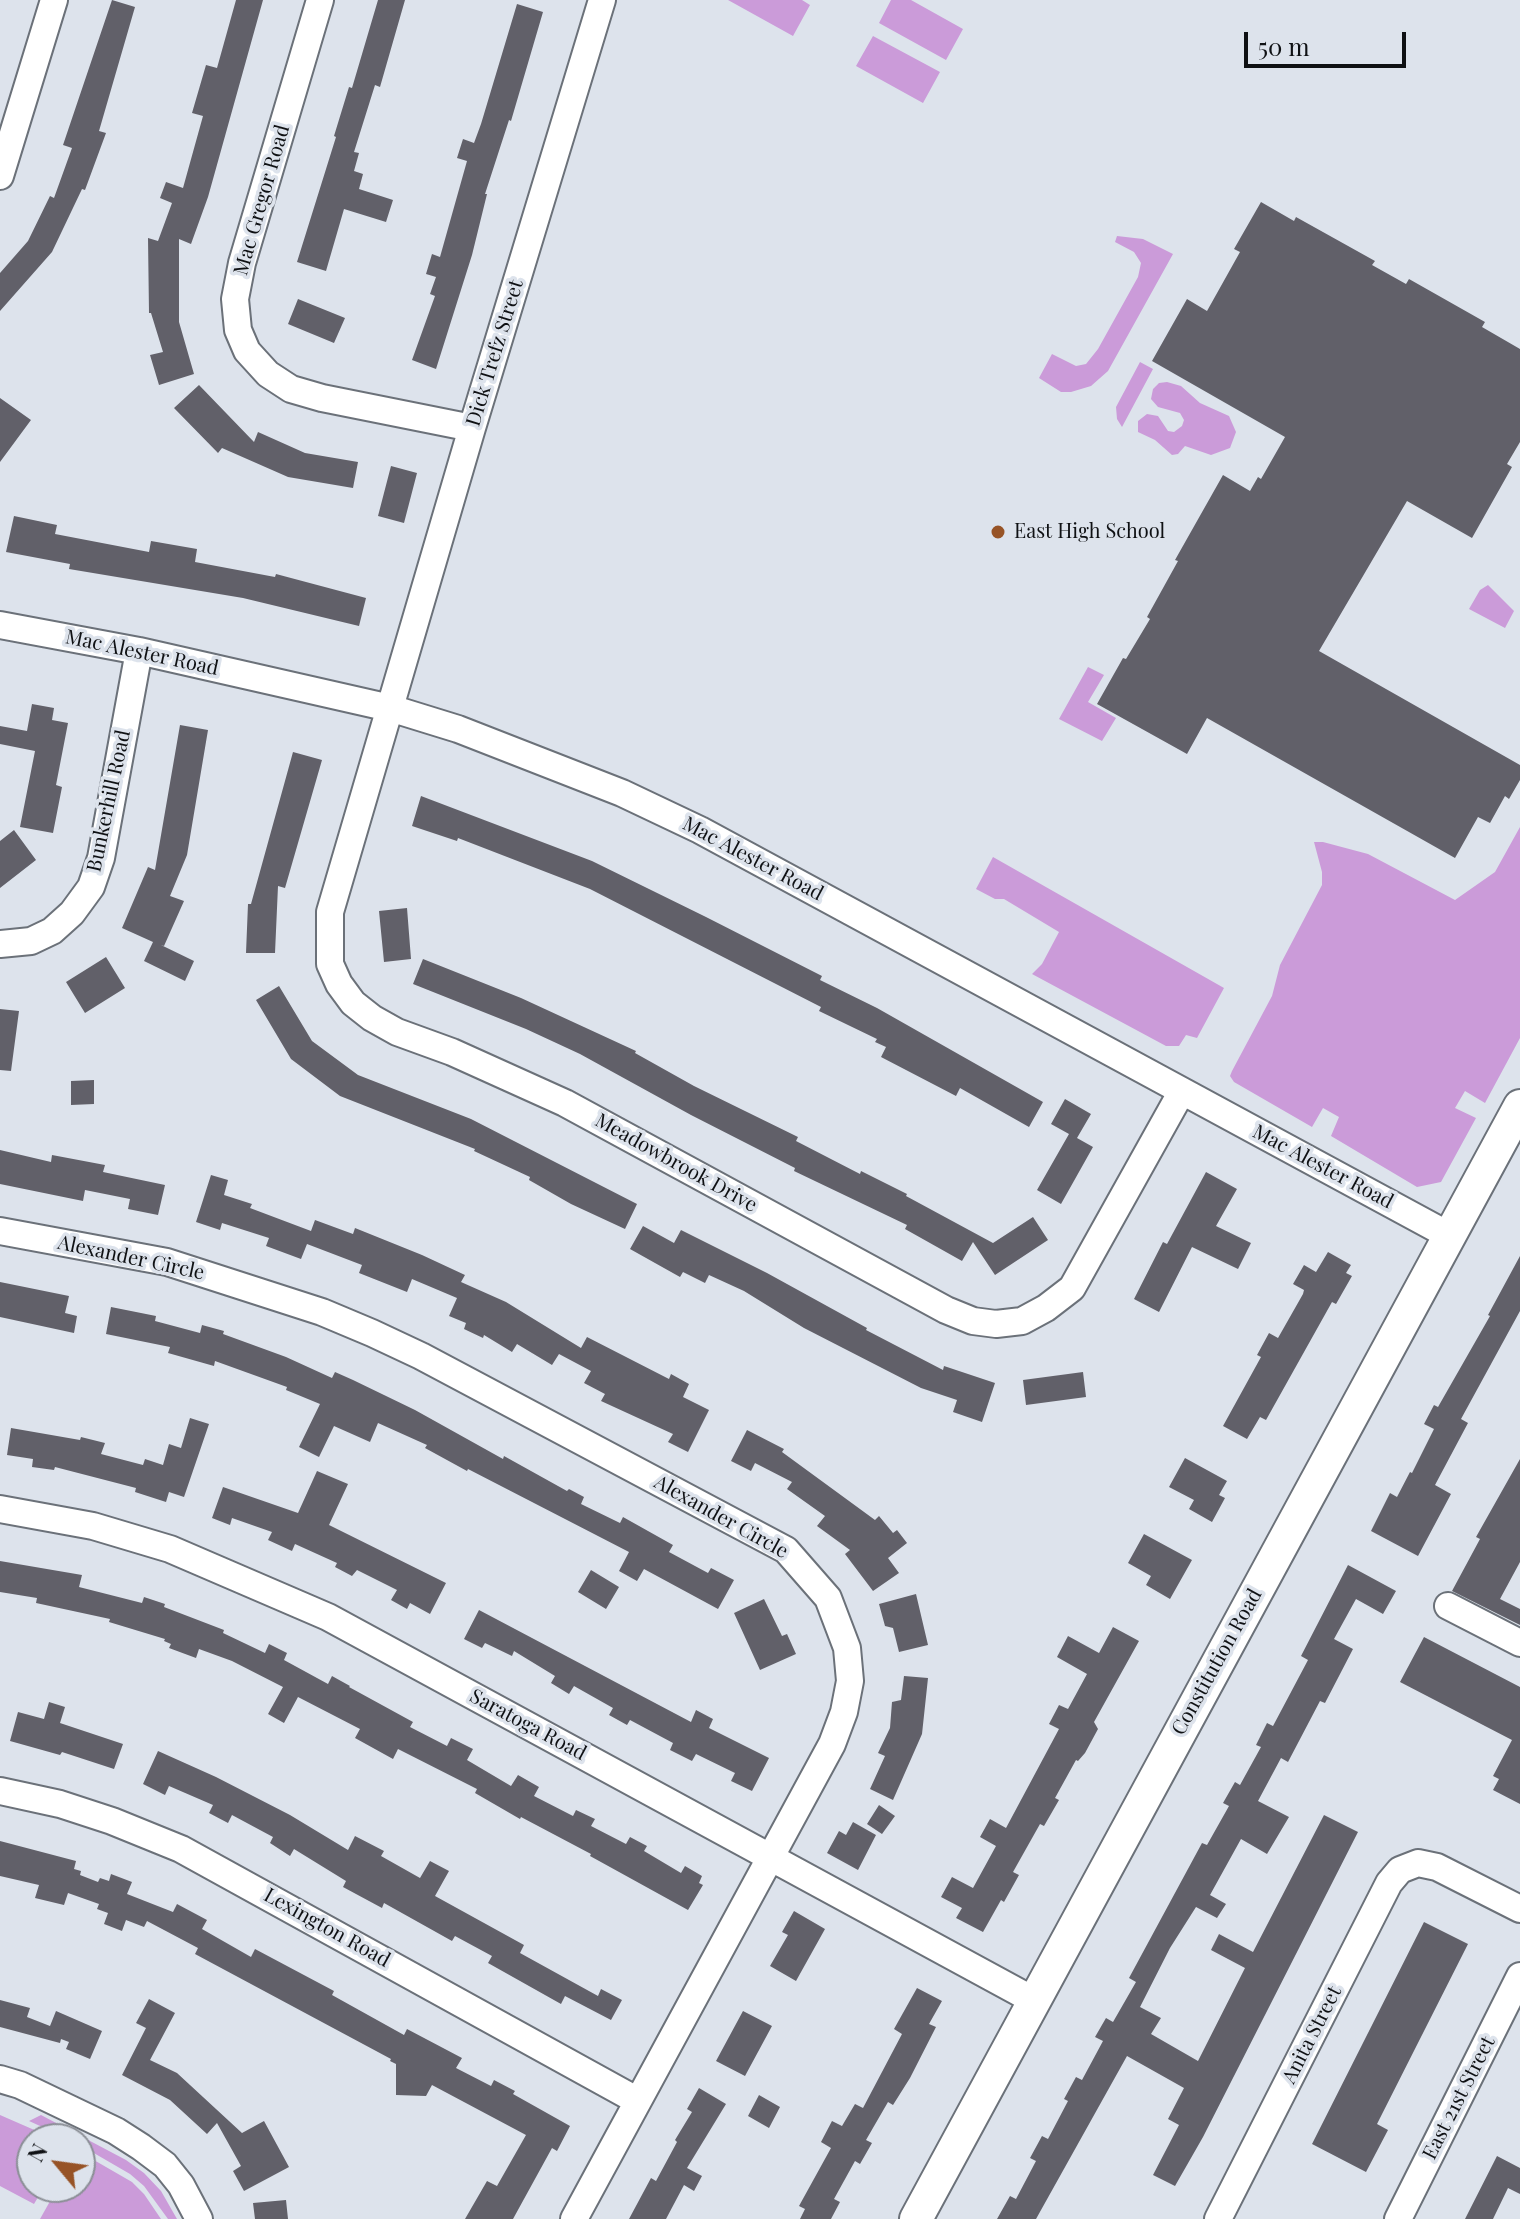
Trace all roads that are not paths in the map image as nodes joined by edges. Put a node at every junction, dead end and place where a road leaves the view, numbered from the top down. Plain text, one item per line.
1 (54, 0) edge
2 (320, 0) edge
3 (602, 0) edge
4 (0, 176) edge
5 (472, 428) junction
6 (0, 625) edge
7 (139, 651) junction
8 (390, 708) junction
9 (0, 944) edge
10 (1182, 1091) junction
11 (1520, 1106) edge
12 (0, 1231) edge
13 (1450, 1236) junction
14 (0, 1509) edge
15 (1448, 1606) dead end
16 (1520, 1643) edge
17 (0, 1791) edge
18 (772, 1857) junction
19 (1520, 1909) edge
20 (1520, 1976) edge
21 (1033, 2000) junction
22 (0, 2079) edge
23 (638, 2101) junction
24 (199, 2219) edge
25 (574, 2219) edge
26 (916, 2219) edge
27 (1218, 2219) edge
28 (1398, 2219) edge

1 - 4 street
2 - 5 street, Mac Gregor Road
3 - 5 street, Dick Trefz Street
5 - 8 street, Dick Trefz Street
6 - 7 street, Mac Alester Road
7 - 8 street, Mac Alester Road
7 - 9 street, Bunkerhill Road
8 - 10 street, Mac Alester Road
8 - 10 street, Meadowbrook Drive
10 - 13 street, Mac Alester Road
11 - 13 street, Constitution Road
12 - 18 street, Alexander Circle
13 - 21 street, Constitution Road
14 - 18 street, Saratoga Road
15 - 16 street
17 - 23 street, Lexington Road
18 - 21 street, Saratoga Road
18 - 23 street, Alexander Circle
19 - 27 street, Anita Street
20 - 28 street, East 21st Street
21 - 26 street, Constitution Road
22 - 24 street
23 - 25 street, Alexander Circle

